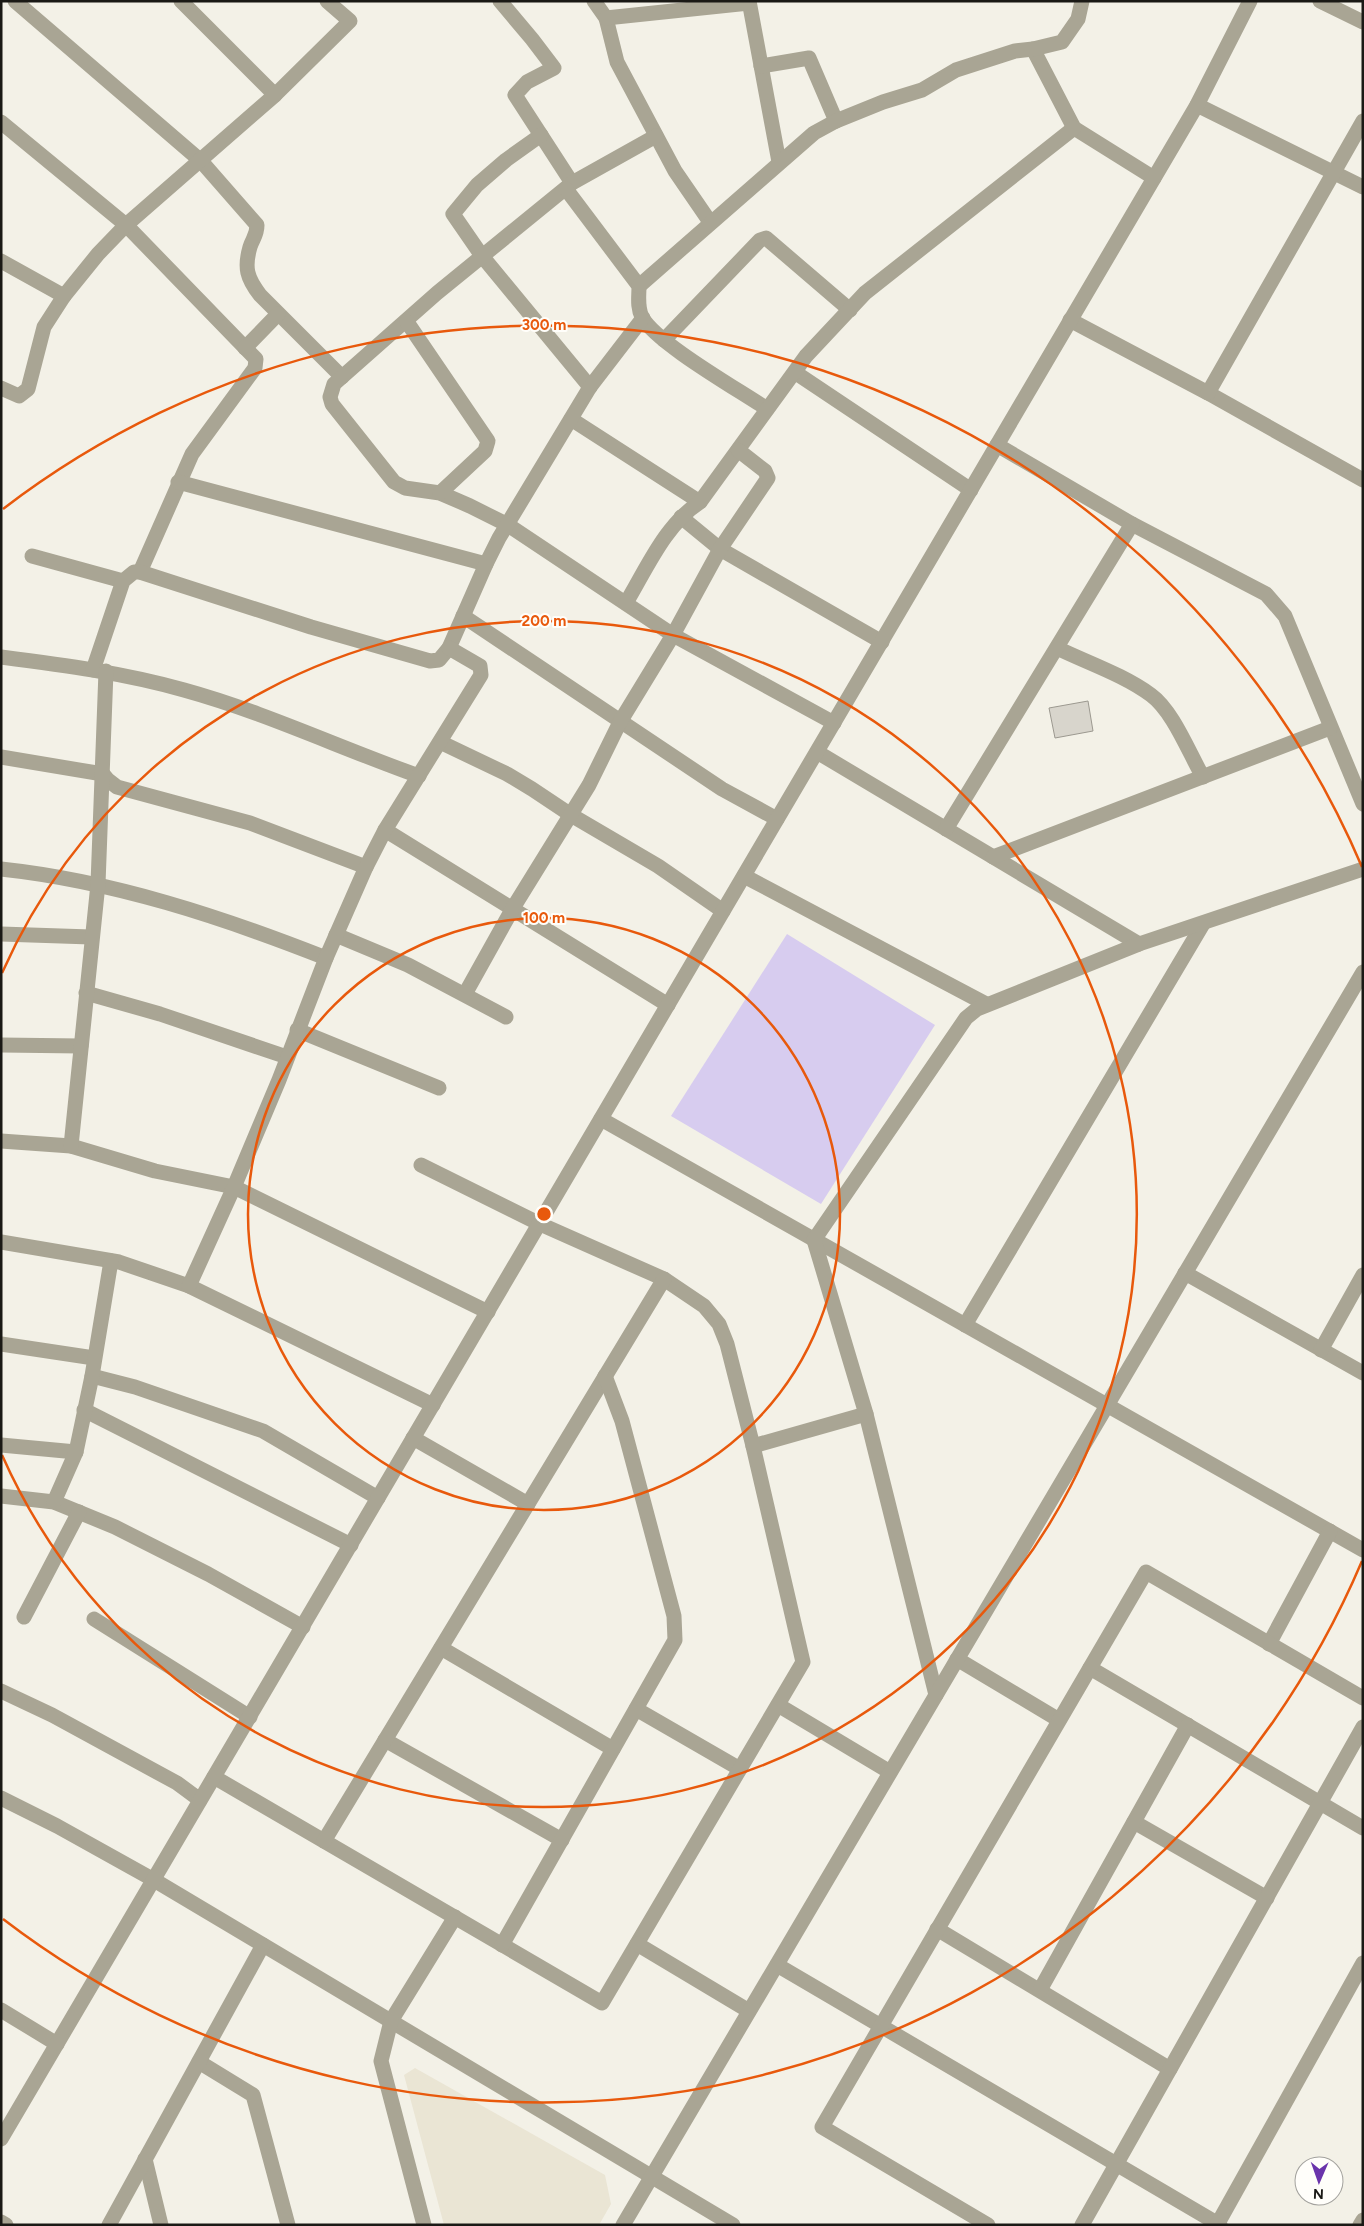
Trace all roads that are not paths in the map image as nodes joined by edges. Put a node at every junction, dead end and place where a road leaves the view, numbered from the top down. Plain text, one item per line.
1 (15, 1) edge
2 (181, 1) edge
3 (327, 1) edge
4 (500, 1) edge
5 (594, 1) edge
6 (1082, 1) edge
7 (1250, 1) edge
8 (1320, 1) edge
9 (749, 2) edge
10 (606, 18) junction
11 (1363, 22) edge
12 (1033, 49) junction
13 (761, 66) junction
14 (275, 96) junction
15 (1197, 105) junction
16 (836, 121) junction
17 (1363, 121) edge
18 (1, 122) edge
19 (1074, 128) junction
20 (542, 135) junction
21 (656, 136) junction
22 (202, 161) junction
23 (779, 162) junction
24 (1334, 172) junction
25 (1154, 178) junction
26 (569, 186) junction
27 (1363, 187) edge
28 (710, 222) junction
29 (126, 225) junction
30 (482, 256) junction
31 (1, 261) edge
32 (639, 286) junction
33 (64, 296) junction
34 (850, 310) junction
35 (278, 314) junction
36 (643, 318) junction
37 (1070, 320) junction
38 (406, 322) junction
39 (664, 340) junction
40 (245, 348) junction
41 (796, 372) junction
42 (342, 377) junction
43 (590, 387) junction
44 (1, 388) edge
45 (1208, 393) junction
46 (767, 409) junction
47 (572, 419) junction
48 (998, 445) junction
49 (738, 450) junction
50 (1363, 480) edge
51 (178, 482) junction
52 (971, 490) junction
53 (440, 493) junction
54 (700, 502) junction
55 (681, 516) junction
56 (1132, 524) junction
57 (508, 525) junction
58 (720, 549) junction
59 (32, 556) dead end
60 (486, 564) junction
61 (140, 572) junction
62 (123, 581) junction
63 (626, 603) junction
64 (463, 616) junction
65 (673, 635) junction
66 (882, 642) junction
67 (449, 648) junction
68 (1057, 648) junction
69 (1, 657) edge
70 (100, 671) junction
71 (620, 722) junction
72 (834, 723) junction
73 (1330, 728) junction
74 (440, 742) junction
75 (816, 752) junction
76 (1, 757) edge
77 (103, 774) junction
78 (419, 776) junction
79 (1203, 777) junction
80 (1363, 804) edge
81 (571, 815) junction
82 (777, 820) junction
83 (946, 829) junction
84 (385, 830) junction
85 (993, 856) junction
86 (366, 867) junction
87 (1, 869) edge
88 (1363, 870) edge
89 (744, 876) junction
90 (98, 884) junction
91 (513, 908) junction
92 (723, 911) junction
93 (1203, 924) junction
94 (1, 934) edge
95 (336, 935) junction
96 (91, 937) junction
97 (1139, 944) junction
98 (326, 958) junction
99 (1363, 972) edge
100 (86, 993) junction
101 (464, 994) junction
102 (986, 1004) junction
103 (668, 1005) junction
104 (506, 1017) dead end
105 (297, 1030) junction
106 (1, 1045) edge
107 (81, 1046) junction
108 (287, 1057) junction
109 (439, 1088) dead end
110 (601, 1120) junction
111 (1, 1141) edge
112 (71, 1146) junction
113 (421, 1165) dead end
114 (234, 1187) junction
115 (540, 1224) junction
116 (814, 1240) junction
117 (1, 1242) edge
118 (111, 1261) junction
119 (1185, 1273) junction
120 (1363, 1275) edge
121 (664, 1279) junction
122 (189, 1286) junction
123 (488, 1312) junction
124 (965, 1325) junction
125 (1, 1344) edge
126 (1321, 1350) junction
127 (94, 1358) junction
128 (1363, 1373) edge
129 (92, 1376) junction
130 (605, 1376) junction
131 (433, 1405) junction
132 (1107, 1405) junction
133 (84, 1410) junction
134 (866, 1414) junction
135 (413, 1438) junction
136 (1, 1445) edge
137 (753, 1446) junction
138 (76, 1452) junction
139 (1, 1496) edge
140 (378, 1498) junction
141 (54, 1502) junction
142 (528, 1504) junction
143 (79, 1512) junction
144 (1330, 1531) junction
145 (351, 1544) junction
146 (1363, 1550) edge
147 (24, 1617) dead end
148 (94, 1619) dead end
149 (303, 1626) junction
150 (1269, 1644) junction
151 (441, 1648) junction
152 (957, 1659) junction
153 (1090, 1668) junction
154 (1, 1691) edge
155 (936, 1695) junction
156 (1363, 1698) edge
157 (778, 1705) junction
158 (636, 1709) junction
159 (250, 1717) junction
160 (1059, 1720) junction
161 (1188, 1725) junction
162 (1363, 1727) edge
163 (385, 1740) junction
164 (613, 1749) junction
165 (740, 1769) junction
166 (890, 1772) junction
167 (214, 1777) junction
168 (1, 1798) edge
169 (200, 1800) junction
170 (1320, 1803) junction
171 (1134, 1822) junction
172 (1363, 1828) edge
173 (562, 1840) junction
174 (324, 1841) junction
175 (154, 1880) junction
176 (1267, 1898) junction
177 (455, 1917) junction
178 (937, 1929) junction
179 (637, 1944) junction
180 (263, 1945) junction
181 (502, 1945) junction
182 (1363, 1963) edge
183 (777, 1965) junction
184 (1040, 1990) junction
185 (1, 2010) edge
186 (749, 2011) junction
187 (391, 2021) junction
188 (881, 2026) junction
189 (58, 2044) junction
190 (199, 2062) junction
191 (1170, 2069) junction
192 (2, 2137) edge
193 (145, 2159) junction
194 (1116, 2164) junction
195 (652, 2177) junction
196 (1363, 2220) edge
197 (1, 2222) edge
198 (1218, 2224) edge
199 (6, 2225) edge
200 (109, 2225) edge
201 (161, 2225) edge
202 (288, 2225) edge
203 (424, 2225) edge
204 (623, 2225) edge
205 (733, 2225) edge
206 (988, 2225) edge
207 (1082, 2225) edge
208 (1360, 2225) edge

1 - 22 street
2 - 14 street
3 - 14 street
4 - 20 street
5 - 10 street
6 - 12 street
7 - 15 street
8 - 11 street
9 - 10 street
9 - 13 street
10 - 21 street
12 - 16 street
12 - 19 street
13 - 16 street
13 - 23 street
14 - 22 street
15 - 24 street
15 - 25 street
16 - 23 street
17 - 24 street
18 - 29 street
19 - 25 street
19 - 34 street
20 - 26 street
20 - 30 street
21 - 26 street
21 - 28 street
22 - 29 street
22 - 35 street
23 - 28 street
24 - 27 street
24 - 45 street
25 - 37 street
26 - 30 street
26 - 32 street
28 - 32 street
29 - 33 street
29 - 40 street
30 - 38 street
30 - 43 street
31 - 33 street
32 - 36 street
33 - 44 street
34 - 39 street
34 - 41 street
35 - 40 street
35 - 42 street
36 - 39 street
36 - 43 street
37 - 45 street
37 - 48 street
38 - 42 street
38 - 53 street
39 - 46 street
40 - 51 street
41 - 46 street
41 - 52 street
42 - 53 street
43 - 47 street
45 - 50 street
46 - 49 street
47 - 54 street
47 - 57 street
48 - 52 street
48 - 56 street
49 - 54 street
49 - 58 street
51 - 60 street
51 - 61 street
52 - 66 street
53 - 57 street
54 - 55 street
55 - 58 street
55 - 63 street
56 - 68 street
56 - 73 street
57 - 60 street
57 - 63 street
58 - 65 street
58 - 66 street
59 - 62 street
60 - 64 street
61 - 62 street
61 - 67 street
62 - 70 street
63 - 65 street
64 - 67 street
64 - 71 street
65 - 71 street
65 - 72 street
66 - 72 street
67 - 74 street
68 - 79 street
68 - 83 street
69 - 70 street
70 - 77 street
70 - 78 street
71 - 81 street
71 - 82 street
72 - 75 street
73 - 79 street
73 - 80 street
74 - 78 street
74 - 81 street
75 - 82 street
75 - 83 street
76 - 77 street
77 - 86 street
77 - 90 street
78 - 84 street
79 - 85 street
81 - 91 street
81 - 92 street
82 - 89 street
83 - 85 street
84 - 86 street
84 - 91 street
85 - 97 street
86 - 95 street
87 - 90 street
88 - 93 street
89 - 92 street
89 - 102 street
90 - 96 street
90 - 98 street
91 - 101 street
91 - 103 street
92 - 103 street
93 - 97 street
93 - 124 street
94 - 96 street
95 - 98 street
95 - 101 street
96 - 100 street
97 - 102 street
98 - 105 street
99 - 119 street
100 - 107 street
100 - 108 street
101 - 104 street
102 - 116 street
103 - 110 street
105 - 108 street
105 - 109 street
106 - 107 street
107 - 112 street
108 - 114 street
110 - 115 street
110 - 116 street
111 - 112 street
112 - 114 street
113 - 115 street
114 - 122 street
114 - 123 street
115 - 121 street
115 - 123 street
116 - 124 street
116 - 134 street
117 - 118 street
118 - 122 street
118 - 127 street
119 - 126 street
119 - 132 street
120 - 126 street
121 - 130 street
121 - 137 street
122 - 131 street
123 - 131 street
124 - 132 street
125 - 127 street
126 - 128 street
127 - 129 street
129 - 133 street
129 - 140 street
130 - 142 street
130 - 158 street
131 - 135 street
132 - 144 street
132 - 152 street
133 - 138 street
133 - 145 street
134 - 137 street
134 - 155 street
135 - 140 street
135 - 142 street
136 - 138 street
137 - 157 street
138 - 141 street
139 - 141 street
140 - 145 street
141 - 143 street
142 - 151 street
143 - 147 street
143 - 149 street
144 - 146 street
144 - 150 street
145 - 149 street
148 - 159 street
149 - 159 street
150 - 153 street
150 - 156 street
151 - 163 street
151 - 164 street
152 - 155 street
152 - 160 street
153 - 160 street
153 - 161 street
154 - 169 street
155 - 166 street
157 - 165 street
157 - 166 street
158 - 164 street
158 - 165 street
159 - 167 street
160 - 178 street
161 - 170 street
161 - 171 street
162 - 170 street
163 - 173 street
163 - 174 street
164 - 173 street
165 - 179 street
166 - 183 street
167 - 169 street
167 - 174 street
168 - 175 street
169 - 175 street
170 - 172 street
170 - 176 street
171 - 176 street
171 - 184 street
173 - 181 street
174 - 177 street
175 - 180 street
175 - 189 street
176 - 191 street
177 - 181 street
177 - 187 street
178 - 184 street
178 - 188 street
179 - 181 street
179 - 186 street
180 - 187 street
180 - 190 street
182 - 198 street
183 - 186 street
183 - 188 street
184 - 191 street
185 - 189 street
186 - 195 street
187 - 195 street
187 - 203 street
188 - 194 street
188 - 206 street
189 - 192 street
190 - 193 street
190 - 202 street
191 - 194 street
193 - 200 street
193 - 201 street
194 - 198 street
194 - 207 street
195 - 204 street
195 - 205 street
196 - 208 street
197 - 199 street

